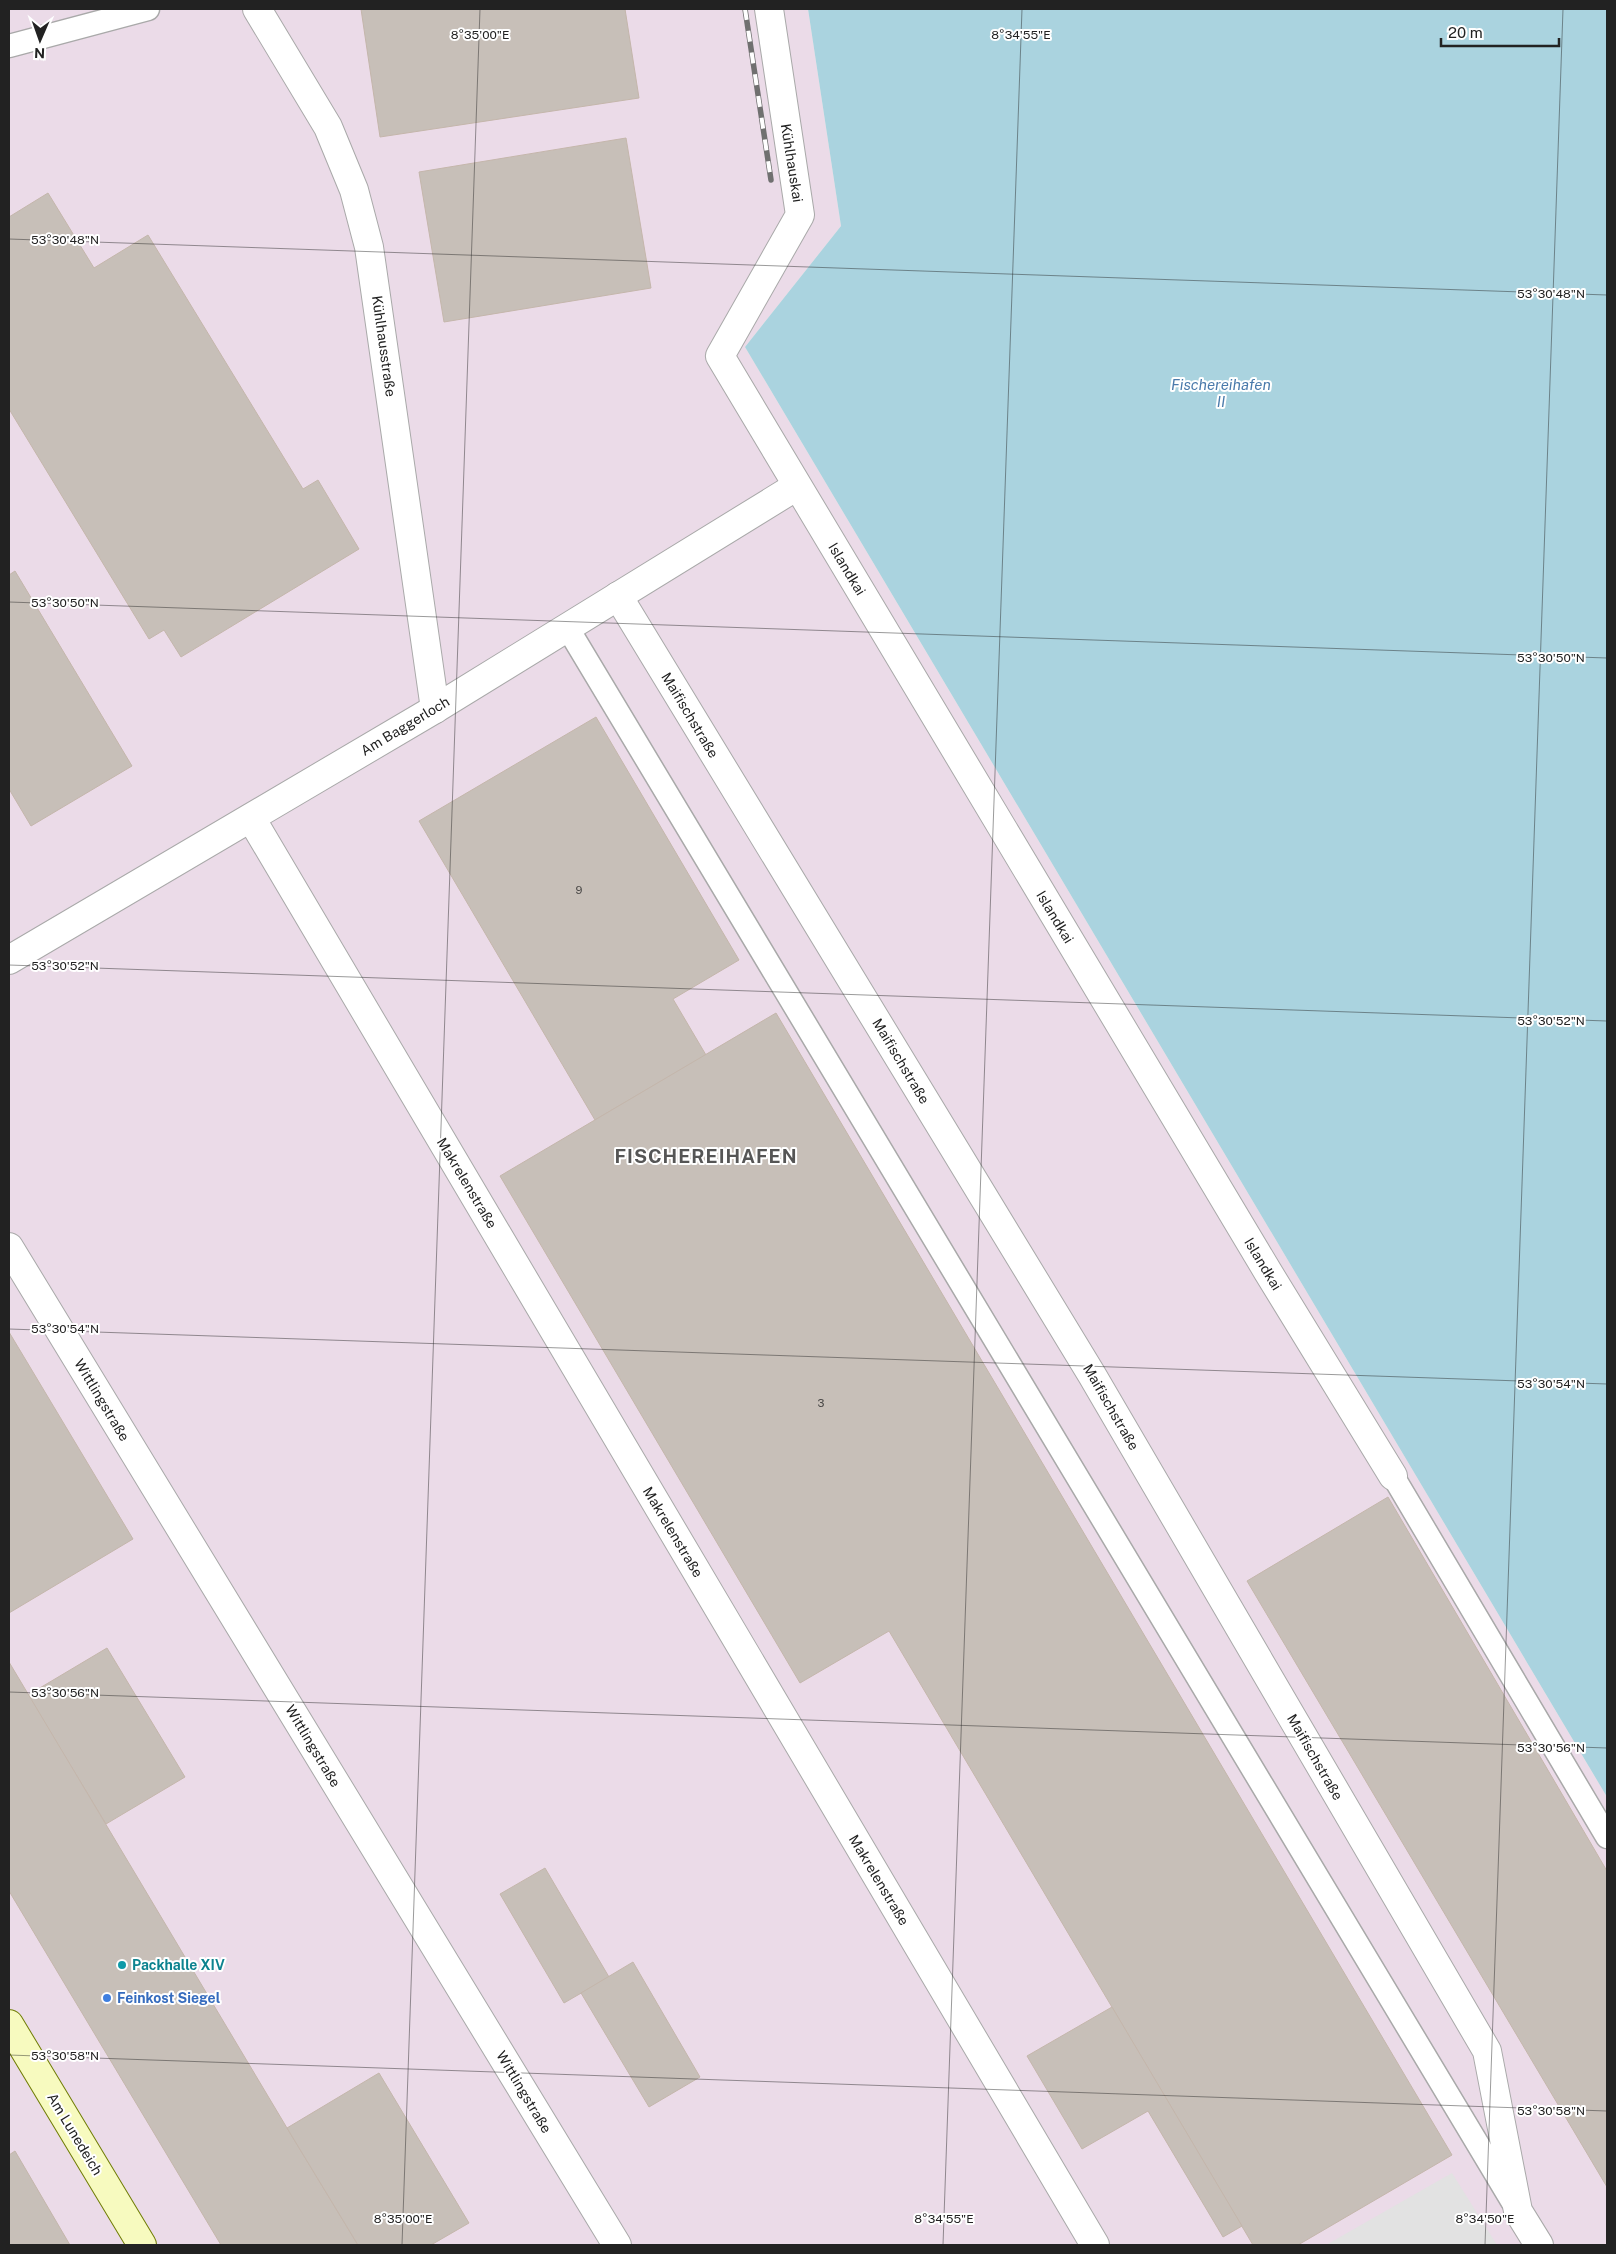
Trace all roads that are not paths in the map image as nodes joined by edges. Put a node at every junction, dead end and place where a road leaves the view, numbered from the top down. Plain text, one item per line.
1 (148, 9) edge
2 (257, 9) edge
3 (769, 9) edge
4 (9, 46) edge
5 (720, 356) joint
6 (797, 486) junction
7 (618, 596) junction
8 (567, 627) junction
9 (435, 708) junction
10 (251, 818) junction
11 (9, 960) edge
12 (9, 1247) edge
13 (1392, 1476) joint
14 (1607, 1837) edge
15 (9, 2024) edge
16 (1518, 2211) junction
17 (142, 2245) edge
18 (617, 2245) edge
19 (1095, 2245) edge
20 (1540, 2245) edge

1 - 4 lane
2 - 9 street, Kühlhausstraße
3 - 5 street, Kühlhauskai
5 - 6 street, Islandkai
6 - 7 street, Am Baggerloch
6 - 13 street, Islandkai
7 - 8 street, Am Baggerloch
7 - 16 street, Maifischstraße
8 - 9 street, Am Baggerloch
8 - 16 lane
9 - 10 street, Am Baggerloch
10 - 11 street, Am Baggerloch
10 - 19 street, Makrelenstraße
12 - 18 street, Wittlingstraße
13 - 14 lane
15 - 17 street, Am Lunedeich
16 - 20 street, Maifischstraße

